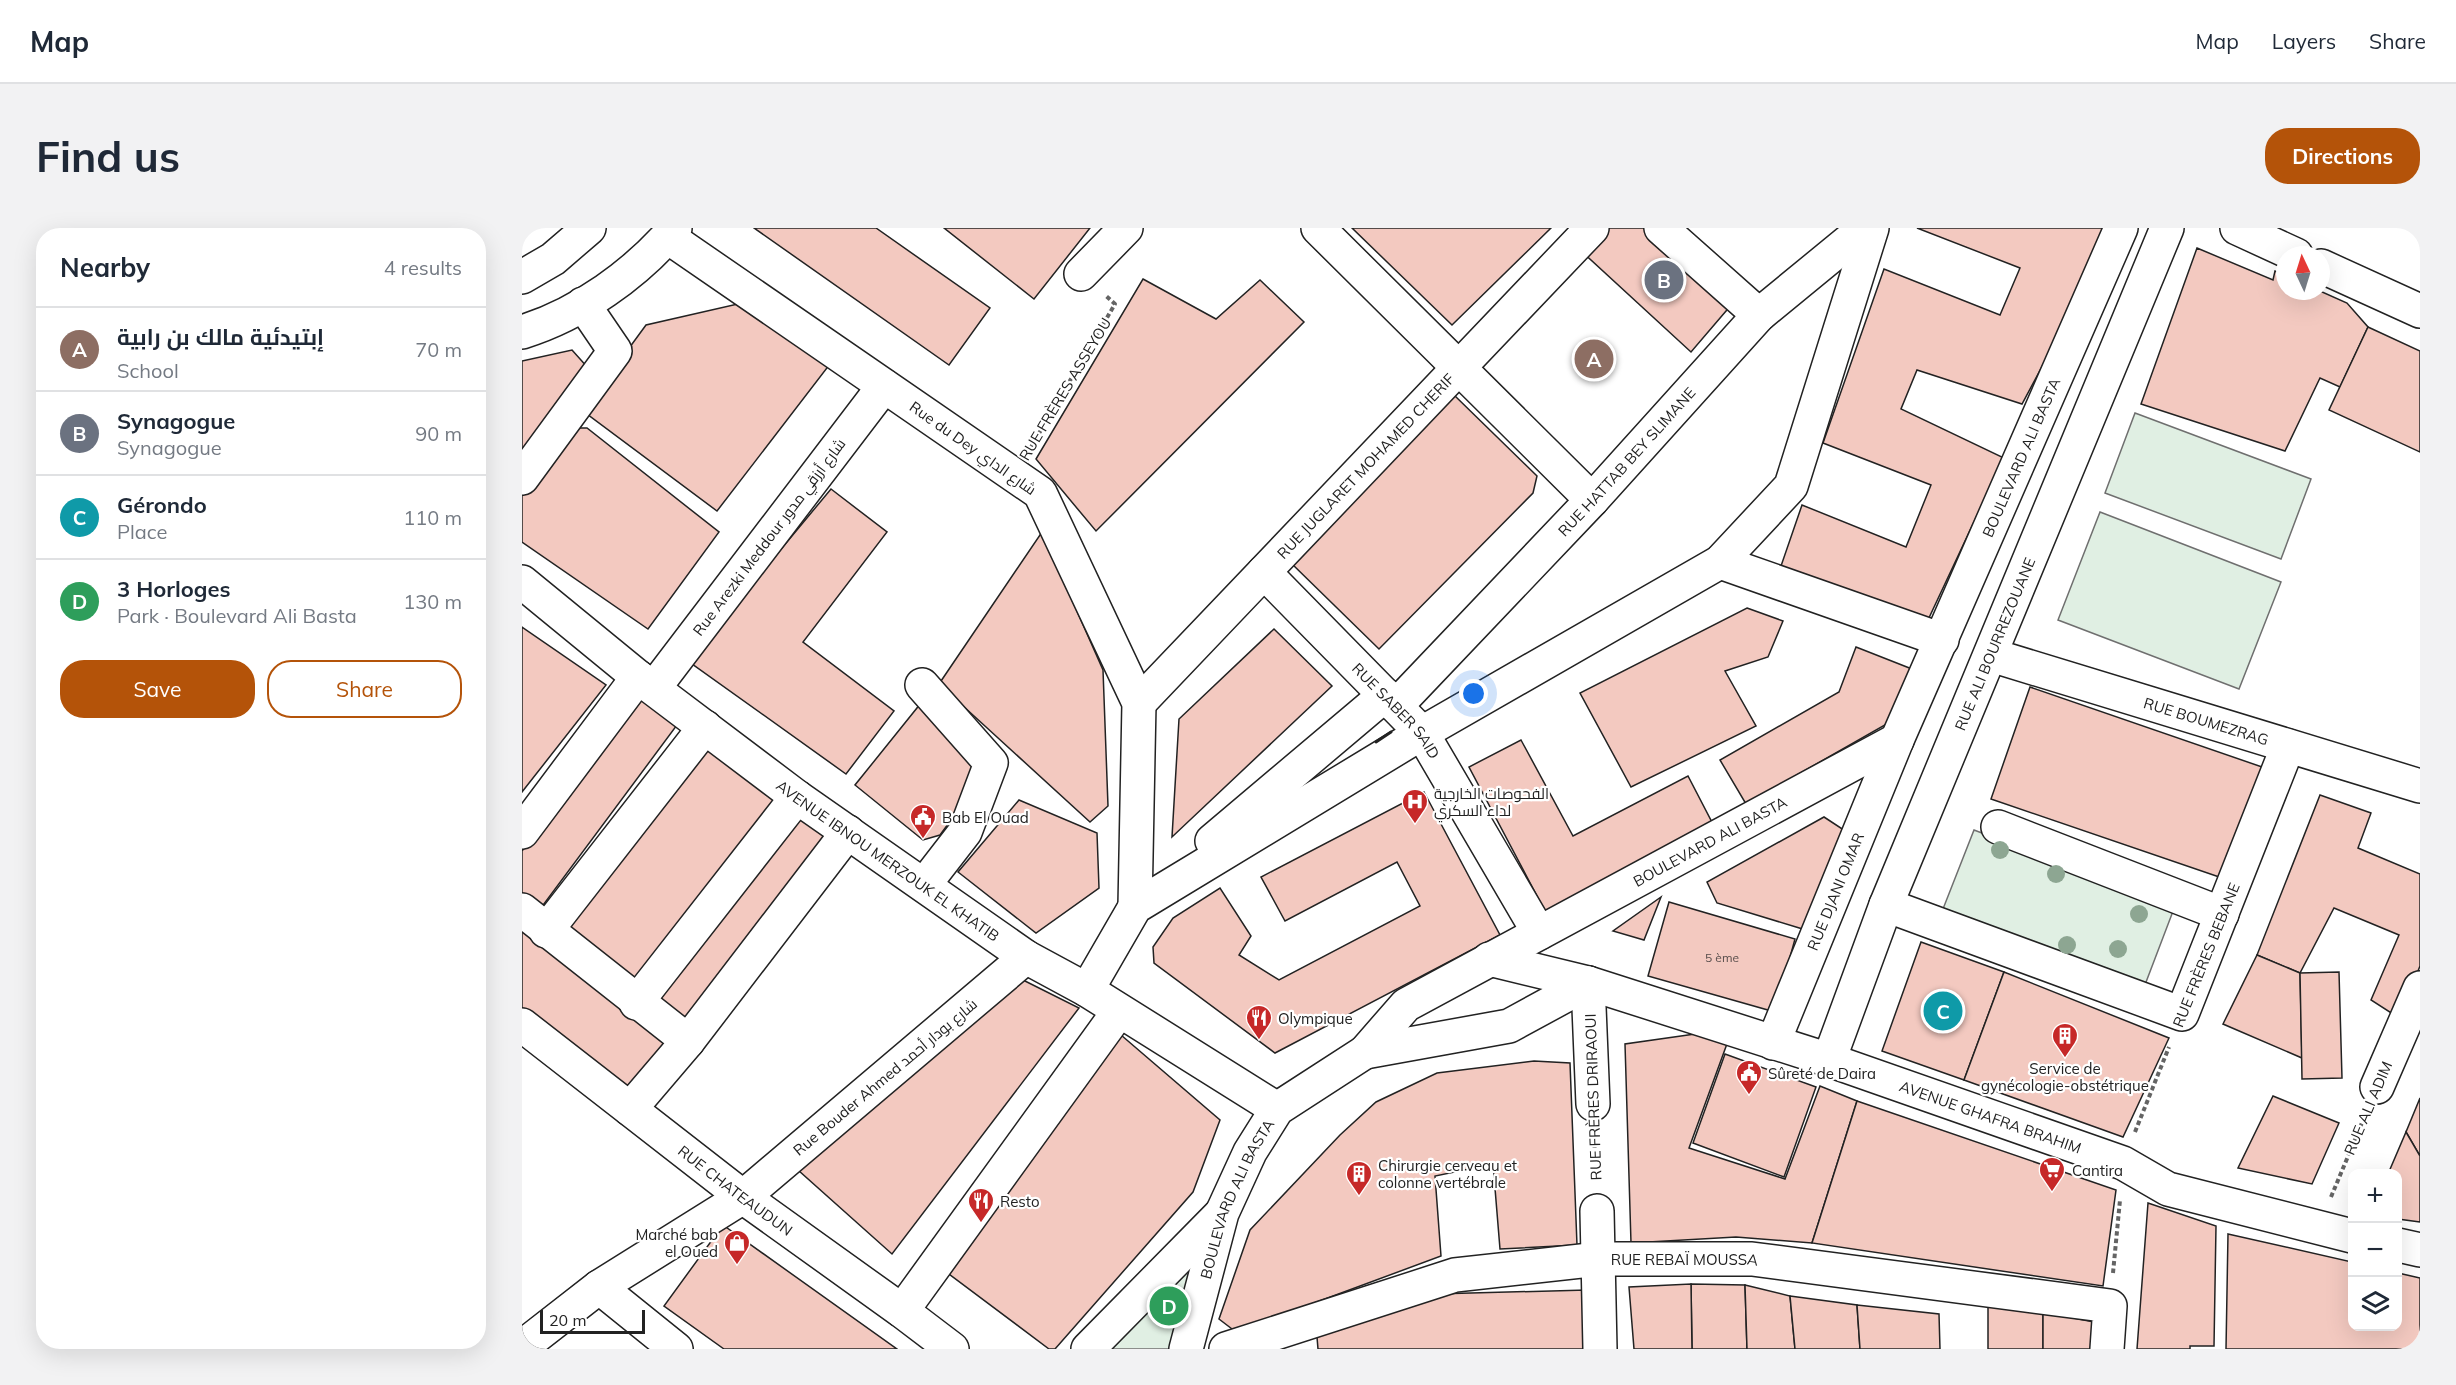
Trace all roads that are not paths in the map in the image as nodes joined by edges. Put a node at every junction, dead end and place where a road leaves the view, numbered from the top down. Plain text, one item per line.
1 (589, 228) edge
2 (1126, 228) edge
3 (1318, 228) edge
4 (1592, 228) edge
5 (1661, 228) edge
6 (1865, 228) edge
7 (1872, 228) edge
8 (2121, 228) edge
9 (2167, 228) edge
10 (2237, 228) edge
11 (672, 232) edge
12 (2276, 246) edge
13 (2330, 270) edge
14 (1081, 274) road end
15 (522, 277) edge
16 (583, 304) junction
17 (2420, 311) edge
18 (1759, 315) junction
19 (522, 332) edge
20 (1459, 367) junction
21 (884, 386) junction
22 (522, 478) edge
23 (1592, 500) junction
24 (1720, 562) junction
25 (1264, 572) junction
26 (522, 582) edge
27 (1942, 640) junction
28 (1991, 656) junction
29 (646, 683) junction
30 (921, 685) dead end
31 (1390, 700) junction
32 (1139, 703) junction
33 (705, 727) junction
34 (1422, 733) junction
35 (1897, 740) junction
36 (2288, 746) junction
37 (2420, 786) edge
38 (797, 797) junction
39 (1998, 827) dead end
40 (522, 832) edge
41 (848, 832) junction
42 (924, 885) junction
43 (1886, 905) junction
44 (1135, 907) junction
45 (2222, 915) junction
46 (534, 921) edge
47 (1539, 933) junction
48 (1026, 957) junction
49 (1489, 959) junction
50 (1588, 983) junction
51 (2420, 988) edge
52 (1087, 990) junction
53 (636, 1003) junction
54 (1119, 1011) junction
55 (522, 1025) edge
56 (688, 1041) junction
57 (1773, 1043) junction
58 (1365, 1052) junction
59 (1829, 1060) junction
60 (2377, 1087) road end
61 (1593, 1104) road end
62 (630, 1109) junction
63 (1277, 1109) junction
64 (743, 1197) junction
65 (1597, 1211) road end
66 (1222, 1213) junction
67 (2348, 1235) edge
68 (2402, 1246) edge
69 (2420, 1250) edge
70 (1599, 1259) junction
71 (599, 1287) junction
72 (902, 1311) junction
73 (522, 1347) edge
74 (676, 1349) edge
75 (952, 1349) edge
76 (1088, 1349) edge
77 (1185, 1349) edge
78 (1226, 1349) edge
79 (1600, 1349) edge
80 (2107, 1349) edge

1 - 15 street
2 - 14 street
3 - 20 street
4 - 20 street, RUE JUGLARET MOHAMED CHERIF
5 - 18 street
6 - 18 street, RUE HATTAB BEY SLIMANE
7 - 24 street
8 - 27 street, BOULEVARD ALI BASTA
9 - 28 street, RUE ALI BOURREZOUANE
10 - 12 street
11 - 16 street
11 - 21 street, Rue du Dey شارع الداي
13 - 17 street
16 - 19 street
16 - 22 street
18 - 23 street, RUE HATTAB BEY SLIMANE
20 - 23 street
20 - 25 street, RUE JUGLARET MOHAMED CHERIF
21 - 29 street, Rue Arezki Meddour شارع أرزقي مدور
21 - 32 street, Rue du Dey شارع الداي
23 - 31 street, RUE HATTAB BEY SLIMANE
24 - 27 street
24 - 34 street
25 - 31 street, RUE SABER SAID
25 - 32 street, RUE JUGLARET MOHAMED CHERIF
26 - 29 street, AVENUE IBNOU MERZOUK EL KHATIB
27 - 35 street, BOULEVARD ALI BASTA
28 - 36 street, RUE BOUMEZRAG
28 - 43 street, RUE ALI BOURREZOUANE
29 - 33 street, AVENUE IBNOU MERZOUK EL KHATIB
29 - 40 street, Rue Arezki Meddour شارع أرزقي مدور
30 - 42 street
31 - 34 street, RUE SABER SAID
31 - 44 street, RUE HATTAB BEY SLIMANE
32 - 44 street, Rue du Dey شارع الداي
33 - 38 street, AVENUE IBNOU MERZOUK EL KHATIB
33 - 46 street
34 - 44 street
34 - 47 street, RUE SABER SAID
35 - 47 street, BOULEVARD ALI BASTA
35 - 57 street, RUE DJANI OMAR
36 - 37 street, RUE BOUMEZRAG
36 - 45 street, RUE FRÈRES BEBANE
38 - 41 street, AVENUE IBNOU MERZOUK EL KHATIB
38 - 53 street
39 - 45 street
41 - 42 street, AVENUE IBNOU MERZOUK EL KHATIB
41 - 56 street
42 - 48 street, AVENUE IBNOU MERZOUK EL KHATIB
43 - 45 street, RUE FRÈRES BEBANE
43 - 59 street, RUE ALI BOURREZOUANE
44 - 52 street
46 - 53 street
47 - 49 street, BOULEVARD ALI BASTA
48 - 52 street, AVENUE IBNOU MERZOUK EL KHATIB
48 - 64 street, Rue Bouder Ahmed شارع بودار أحمد
49 - 50 street, AVENUE GHAFRA BRAHIM
49 - 58 street, BOULEVARD ALI BASTA
50 - 57 street, AVENUE GHAFRA BRAHIM
50 - 58 street
50 - 61 street, RUE FRÈRES DRIRAOUI
51 - 60 street, RUE ALI ADIM
52 - 54 street, AVENUE IBNOU MERZOUK EL KHATIB
53 - 56 street
54 - 63 street, AVENUE IBNOU MERZOUK EL KHATIB
54 - 72 street
55 - 62 street, RUE CHATEAUDUN
56 - 62 street
57 - 59 street, AVENUE GHAFRA BRAHIM
58 - 63 street, BOULEVARD ALI BASTA
59 - 67 street, AVENUE GHAFRA BRAHIM
62 - 64 street, RUE CHATEAUDUN
63 - 66 street, BOULEVARD ALI BASTA
64 - 71 street, Rue Bouder Ahmed شارع بودار أحمد
64 - 72 street, RUE CHATEAUDUN
65 - 70 street
66 - 76 street
66 - 77 street, BOULEVARD ALI BASTA
68 - 69 street
70 - 78 street, RUE REBAÏ MOUSSA
70 - 79 street
70 - 80 street, RUE REBAÏ MOUSSA
71 - 73 street, Rue Bouder Ahmed شارع بودار أحمد
71 - 74 street
72 - 75 street, RUE CHATEAUDUN

